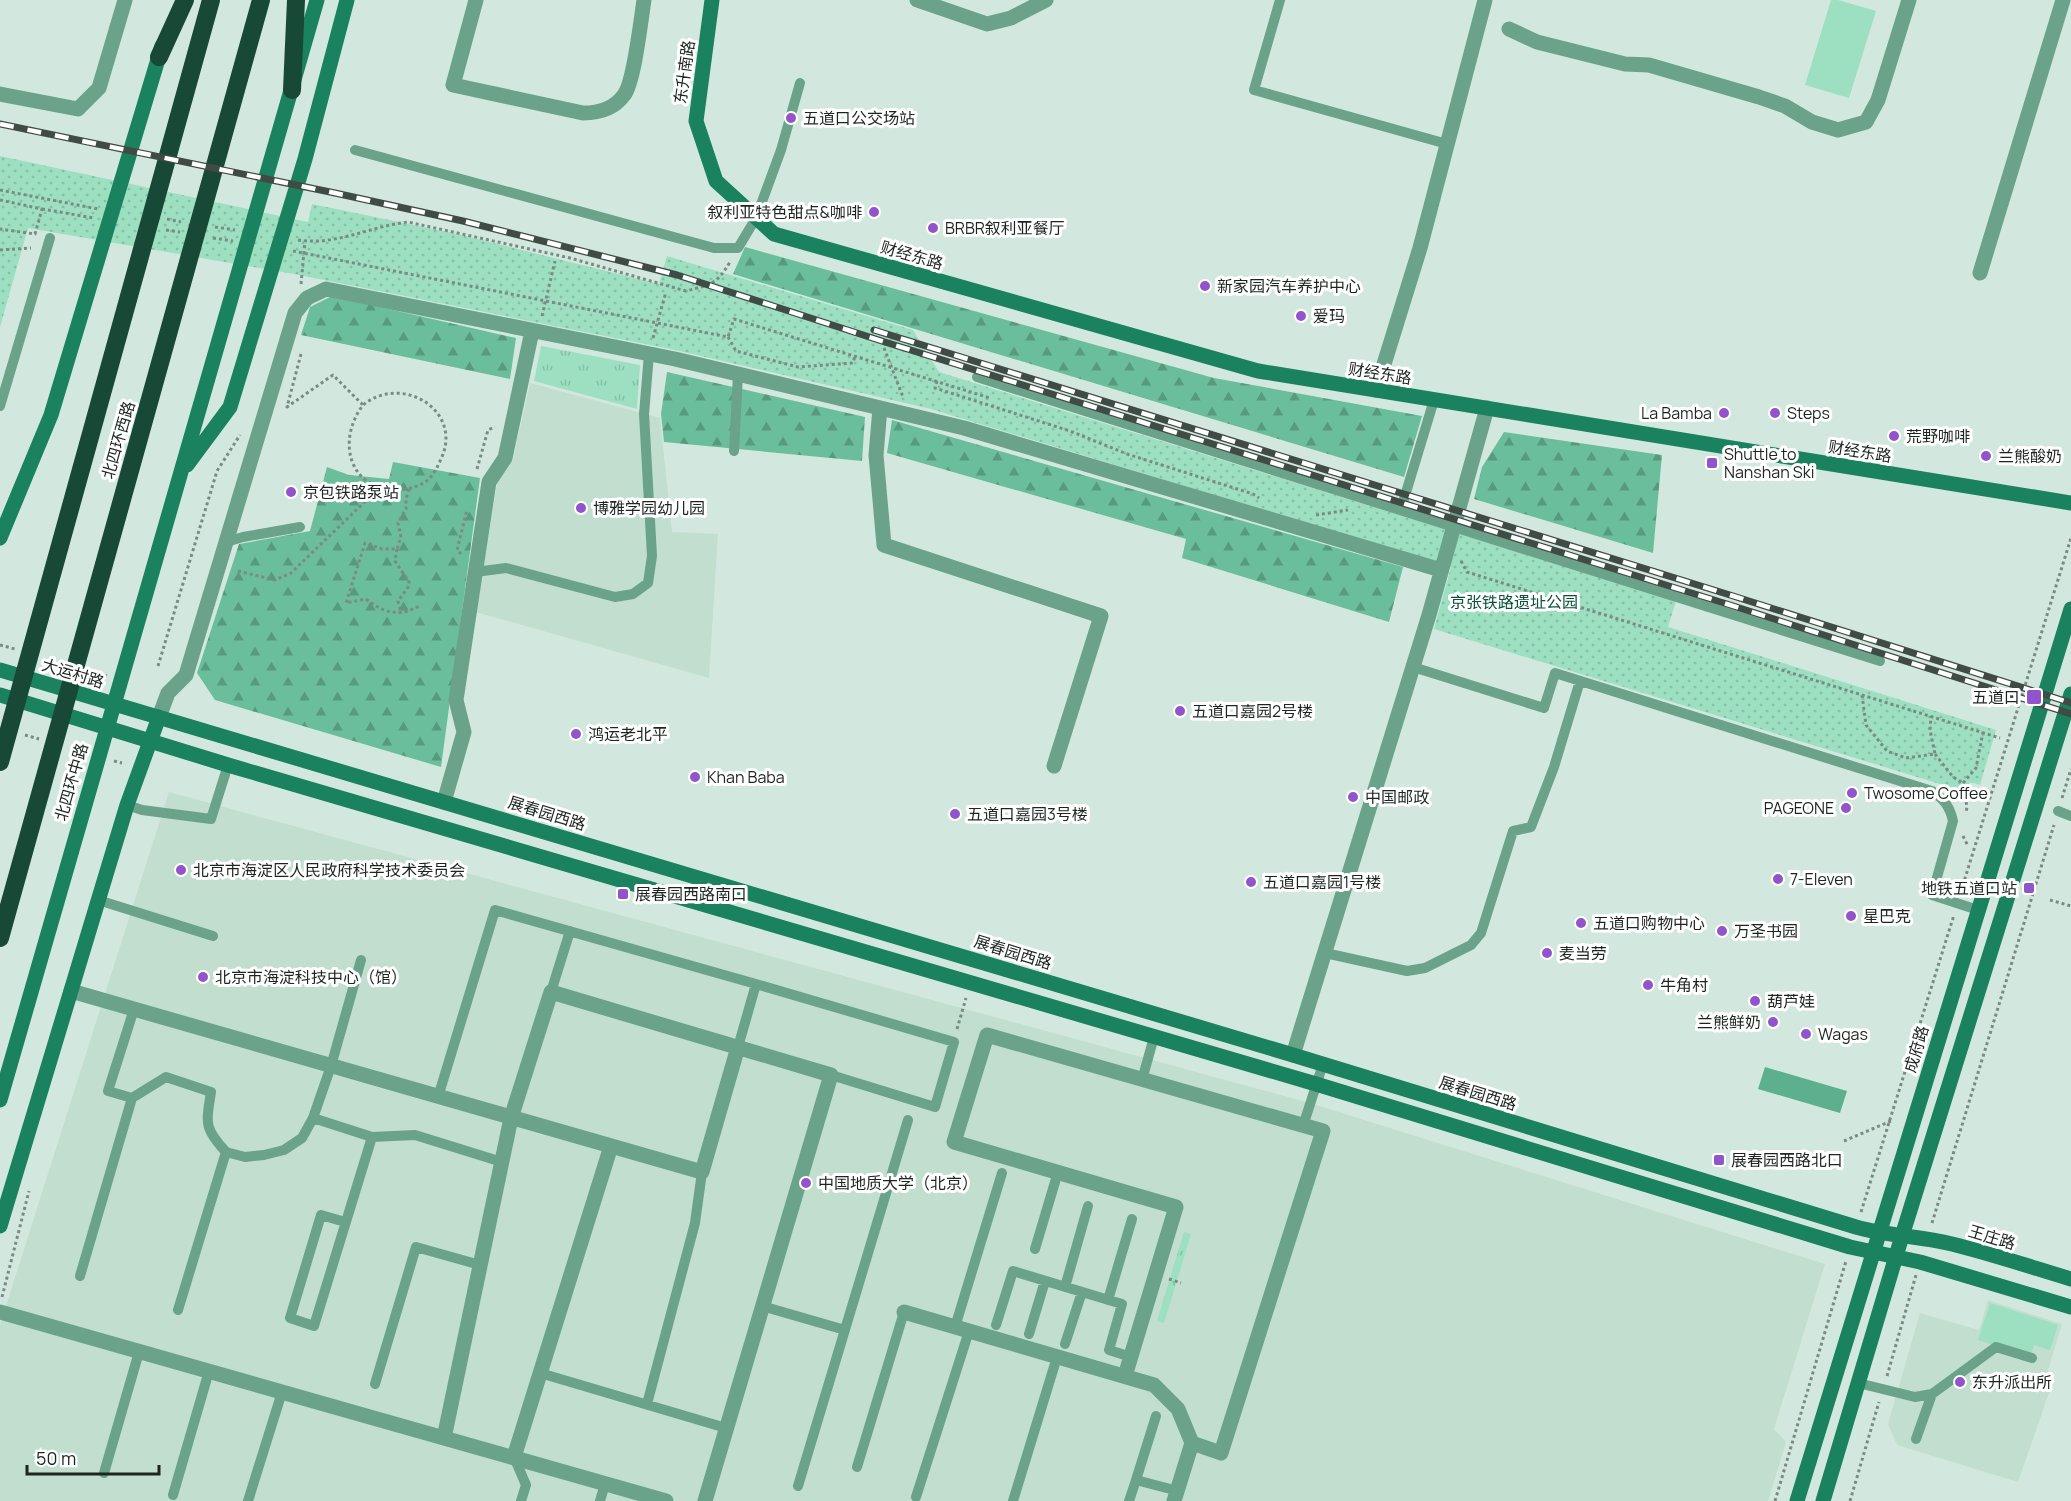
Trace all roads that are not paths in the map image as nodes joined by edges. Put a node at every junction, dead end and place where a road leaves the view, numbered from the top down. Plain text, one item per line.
1 (125, 0) edge
2 (174, 0) edge
3 (185, 0) edge
4 (211, 0) edge
5 (261, 0) edge
6 (296, 0) edge
7 (317, 0) edge
8 (347, 0) edge
9 (476, 0) edge
10 (644, 0) edge
11 (712, 0) edge
12 (917, 0) edge
13 (1046, 0) edge
14 (1280, 0) edge
15 (1485, 0) edge
16 (1910, 0) edge
17 (2063, 0) edge
18 (1509, 29) dead end
19 (159, 57) junction
20 (800, 84) dead end
21 (292, 90) junction
22 (0, 94) edge
23 (1447, 144) junction
24 (355, 150) dead end
25 (716, 181) joint
26 (756, 218) junction
27 (50, 238) dead end
28 (1980, 273) dead end
29 (535, 331) junction
30 (649, 354) junction
31 (738, 374) junction
32 (977, 377) dead end
33 (1376, 390) junction
34 (1434, 400) junction
35 (0, 406) edge
36 (880, 408) junction
37 (1487, 408) junction
38 (735, 451) dead end
39 (179, 474) junction
40 (2071, 503) edge
41 (1401, 509) junction
42 (300, 527) dead end
43 (1451, 533) junction
44 (0, 538) edge
45 (226, 542) junction
46 (1441, 570) junction
47 (475, 572) junction
48 (2071, 609) edge
49 (1880, 661) dead end
50 (1413, 667) junction
51 (0, 670) edge
52 (1580, 681) junction
53 (2071, 694) edge
54 (0, 695) edge
55 (137, 711) joint
56 (159, 717) junction
57 (149, 741) junction
58 (0, 762) edge
59 (228, 765) junction
60 (1054, 766) dead end
61 (444, 802) junction
62 (127, 805) junction
63 (2058, 811) road end
64 (2071, 816) edge
65 (98, 900) junction
66 (1978, 910) junction
67 (570, 932) junction
68 (213, 936) dead end
69 (0, 938) edge
70 (1325, 953) junction
71 (361, 960) dead end
72 (756, 984) junction
73 (71, 991) junction
74 (551, 992) junction
75 (134, 1009) junction
76 (1154, 1037) junction
77 (738, 1047) junction
78 (1293, 1055) junction
79 (1323, 1064) junction
80 (331, 1066) junction
81 (831, 1075) junction
82 (1142, 1080) junction
83 (1316, 1084) junction
84 (438, 1097) junction
85 (132, 1098) junction
86 (0, 1100) edge
87 (313, 1118) junction
88 (511, 1118) junction
89 (908, 1120) dead end
90 (1302, 1126) junction
91 (372, 1137) junction
92 (611, 1146) junction
93 (226, 1152) junction
94 (502, 1162) junction
95 (702, 1172) junction
96 (1058, 1172) junction
97 (1002, 1173) dead end
98 (1088, 1206) dead end
99 (1132, 1219) dead end
100 (345, 1222) junction
101 (0, 1226) edge
102 (1878, 1233) junction
103 (1902, 1236) junction
104 (1035, 1249) dead end
105 (1872, 1253) junction
106 (1896, 1258) junction
107 (480, 1265) junction
108 (80, 1276) dead end
109 (2071, 1279) edge
110 (1045, 1281) junction
111 (1065, 1287) junction
112 (1082, 1292) junction
113 (1108, 1300) junction
114 (762, 1306) junction
115 (2071, 1307) edge
116 (178, 1310) dead end
117 (0, 1312) edge
118 (904, 1312) joint
119 (996, 1325) dead end
120 (962, 1329) junction
121 (845, 1330) junction
122 (1029, 1334) dead end
123 (1061, 1351) junction
124 (139, 1352) junction
125 (1131, 1357) junction
126 (2032, 1358) dead end
127 (209, 1371) junction
128 (540, 1373) junction
129 (1125, 1377) junction
130 (1858, 1383) junction
131 (375, 1384) dead end
132 (282, 1392) junction
133 (1932, 1394) junction
134 (646, 1404) junction
135 (1156, 1416) dead end
136 (726, 1428) junction
137 (444, 1438) junction
138 (1916, 1439) dead end
139 (1192, 1443) junction
140 (514, 1457) junction
141 (857, 1467) dead end
142 (104, 1473) dead end
143 (1136, 1480) junction
144 (605, 1484) junction
145 (798, 1486) dead end
146 (173, 1495) dead end
147 (1176, 1496) edge
148 (916, 1497) dead end
149 (248, 1501) edge
150 (521, 1501) edge
151 (600, 1501) edge
152 (666, 1501) edge
153 (705, 1501) edge
154 (1013, 1501) edge
155 (1130, 1501) edge
156 (1797, 1501) edge
157 (1823, 1501) edge

1 - 22 street
2 - 19 main road
3 - 19 highway
4 - 58 highway, 北四环西路
5 - 69 highway, 北四环西路
6 - 21 highway
7 - 21 main road
8 - 39 main road
9 - 10 street
11 - 25 main road, 东升南路
12 - 13 street
14 - 23 lane
15 - 23 street
16 - 18 street
17 - 28 street
19 - 44 main road
20 - 26 lane
21 - 39 main road
23 - 33 street
24 - 26 lane
25 - 26 main road, 财经东路
26 - 33 main road, 财经东路
27 - 35 lane
29 - 30 street
29 - 45 street
29 - 47 street
30 - 31 street
30 - 47 lane
31 - 36 street
31 - 38 lane
32 - 41 lane
33 - 34 main road, 财经东路
34 - 37 main road, 财经东路
34 - 41 lane
36 - 46 street
36 - 60 street
37 - 40 main road, 财经东路
37 - 43 street
39 - 86 main road, 北四环中路
41 - 43 lane
42 - 45 lane
43 - 46 street
43 - 49 lane
45 - 56 street
46 - 50 street
47 - 61 street
48 - 66 main road, 成府路
50 - 52 lane
50 - 70 street
51 - 55 main road, 大运村路
52 - 66 lane
52 - 70 lane
53 - 103 main road
54 - 57 main road
55 - 56 main road, 展春园西路
56 - 57 main road
56 - 61 main road, 展春园西路
57 - 59 main road
57 - 62 main road
59 - 62 lane
59 - 76 main road
61 - 78 main road, 展春园西路
62 - 65 main road
63 - 64 lane
65 - 68 lane
65 - 73 main road
66 - 102 main road, 成府路
67 - 72 lane
67 - 74 lane
67 - 84 lane
70 - 78 street
71 - 80 lane
72 - 77 lane
72 - 81 lane
73 - 75 street
73 - 101 main road
74 - 77 street
74 - 88 street
75 - 80 street
75 - 85 lane
76 - 82 lane
76 - 83 main road
77 - 81 street
77 - 95 street
78 - 79 main road, 展春园西路
79 - 83 lane
79 - 102 main road, 展春园西路
80 - 84 street
80 - 87 lane
81 - 114 street
82 - 90 street
82 - 96 street
83 - 90 lane
83 - 105 main road
84 - 88 street
85 - 93 lane
85 - 108 lane
87 - 91 lane
87 - 93 lane
88 - 92 street
88 - 94 street
89 - 121 lane
90 - 139 street
91 - 94 lane
91 - 100 lane
92 - 95 street
92 - 128 street
93 - 116 lane
94 - 107 street
95 - 134 lane
96 - 104 lane
96 - 125 street
97 - 120 lane
98 - 111 lane
99 - 113 lane
100 - 100 lane
102 - 103 main road, 展春园西路
102 - 105 main road, 成府路
103 - 106 main road
103 - 109 main road, 王庄路
105 - 106 main road
105 - 156 main road, 成府路
106 - 115 main road
106 - 130 main road
107 - 131 lane
107 - 137 street
110 - 111 lane
110 - 119 lane
110 - 122 lane
111 - 112 lane
112 - 113 lane
112 - 123 lane
113 - 125 lane
114 - 121 lane
114 - 136 street
117 - 124 street
118 - 120 street
118 - 141 lane
120 - 123 street
120 - 148 lane
121 - 145 lane
123 - 129 street
123 - 154 lane
124 - 127 street
124 - 142 lane
125 - 129 street
126 - 133 lane
127 - 132 street
127 - 146 lane
128 - 134 lane
128 - 140 street
129 - 139 street
130 - 133 lane
130 - 157 main road
132 - 137 street
132 - 149 lane
133 - 138 lane
134 - 136 lane
135 - 143 lane
136 - 153 street
137 - 140 street
139 - 147 street
140 - 144 street
140 - 150 lane
143 - 147 lane
143 - 155 lane
144 - 151 lane
144 - 152 street

